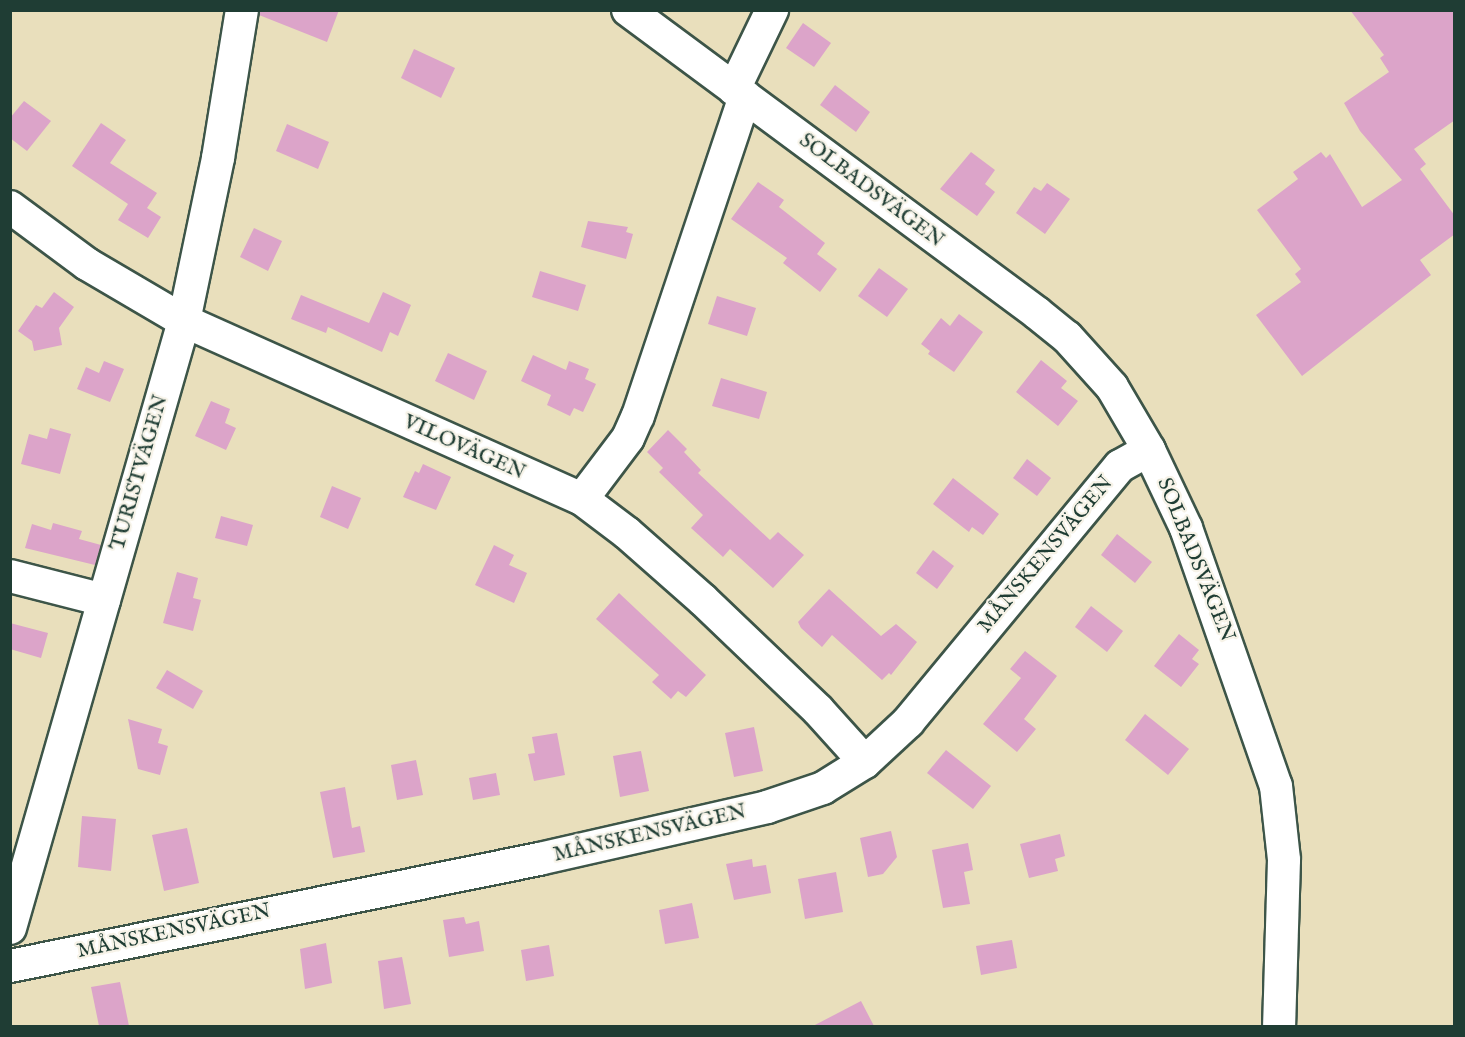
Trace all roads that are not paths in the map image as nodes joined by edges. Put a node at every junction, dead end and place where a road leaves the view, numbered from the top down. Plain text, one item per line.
1 (242, 10) edge
2 (628, 10) edge
3 (772, 10) edge
4 (740, 93) junction
5 (10, 207) edge
6 (184, 321) junction
7 (1149, 450) junction
8 (582, 499) junction
9 (10, 576) edge
10 (104, 600) junction
11 (865, 762) junction
12 (10, 928) edge
13 (10, 966) edge
14 (1279, 1026) edge

1 - 6 street, TURISTVÄGEN
2 - 4 street, SOLBADSVÄGEN
3 - 4 street
4 - 7 street, SOLBADSVÄGEN
4 - 8 street
5 - 6 street, VILOVÄGEN
6 - 8 street, VILOVÄGEN
6 - 10 street, TURISTVÄGEN
7 - 11 street, MÅNSKENSVÄGEN
7 - 14 street, SOLBADSVÄGEN
8 - 11 street, VILOVÄGEN
9 - 10 street
10 - 12 street, TURISTVÄGEN
11 - 13 street, MÅNSKENSVÄGEN

